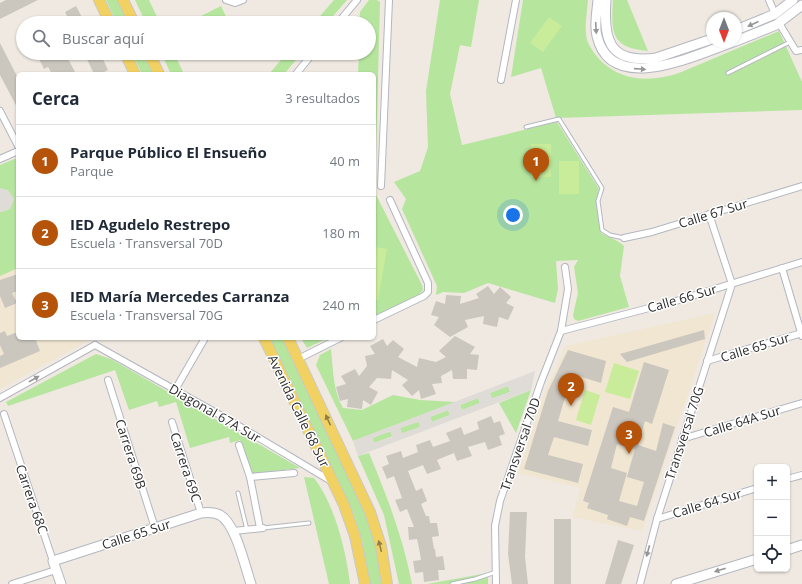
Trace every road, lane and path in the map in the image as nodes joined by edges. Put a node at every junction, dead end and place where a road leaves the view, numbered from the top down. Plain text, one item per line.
1 (99, 0) edge
2 (123, 0) edge
3 (243, 0) edge
4 (357, 0) edge
5 (389, 0) edge
6 (516, 0) edge
7 (598, 0) edge
8 (606, 0) edge
9 (768, 0) edge
10 (793, 0) edge
11 (229, 2) edge
12 (802, 5) edge
13 (775, 14) junction
14 (107, 16) edge
15 (131, 16) edge
16 (344, 16) edge
17 (779, 23) junction
18 (742, 28) edge
19 (742, 39) edge
20 (706, 41) edge
21 (790, 42) junction
22 (717, 48) edge
23 (609, 50) junction
24 (799, 51) edge
25 (128, 60) edge
26 (152, 60) edge
27 (307, 60) edge
28 (134, 72) edge
29 (158, 72) edge
30 (298, 72) edge
31 (728, 73) dead end
32 (501, 80) dead end
33 (0, 111) edge
34 (526, 127) dead end
35 (16, 142) edge
36 (16, 151) edge
37 (0, 159) edge
38 (381, 186) dead end
39 (802, 186) edge
40 (390, 200) dead end
41 (709, 214) junction
42 (624, 238) joint
43 (802, 262) edge
44 (565, 267) dead end
45 (782, 268) junction
46 (732, 284) junction
47 (376, 319) edge
48 (561, 331) junction
49 (802, 334) edge
50 (94, 340) edge
51 (204, 340) edge
52 (265, 340) edge
53 (289, 340) edge
54 (336, 340) edge
55 (95, 345) junction
56 (298, 359) junction
57 (707, 361) junction
58 (108, 380) dead end
59 (174, 390) junction
60 (0, 398) edge
61 (802, 403) edge
62 (4, 414) dead end
63 (172, 422) dead end
64 (682, 439) junction
65 (239, 445) dead end
66 (294, 473) dead end
67 (802, 474) edge
68 (250, 477) junction
69 (790, 478) edge
70 (334, 483) junction
71 (754, 489) edge
72 (238, 493) dead end
73 (201, 513) junction
74 (657, 519) junction
75 (309, 523) dead end
76 (155, 528) junction
77 (262, 528) junction
78 (247, 530) junction
79 (233, 531) junction
80 (802, 545) edge
81 (790, 549) edge
82 (754, 560) edge
83 (55, 565) junction
84 (496, 572) junction
85 (12, 584) edge
86 (61, 584) edge
87 (251, 584) edge
88 (365, 584) edge
89 (387, 584) edge
90 (452, 584) edge
91 (496, 584) edge
92 (640, 584) edge
93 (676, 584) edge

1 - 14 main road
2 - 15 main road
3 - 11 street
4 - 16 street
5 - 38 street
6 - 32 street
7 -> 23 street
8 - 23 street
9 - 13 street
10 - 13 street
12 - 17 street
13 -> 18 street
17 - 19 street
17 - 21 street
20 - 23 street
21 - 24 street
21 - 31 lane
23 -> 22 street
25 - 28 main road
26 - 29 main road
27 - 30 street
33 - 35 street
34 - 42 lane
36 - 37 street
39 - 41 street, Calle 67 Sur
40 - 47 street
41 - 42 street, Calle 67 Sur
41 - 46 street
43 - 45 street, Calle 66 Sur
44 - 48 street, Transversal 70D
45 - 46 street, Calle 66 Sur
45 - 49 street
46 - 48 street, Calle 66 Sur
46 - 57 street, Transversal 70G
48 - 84 street, Transversal 70D
49 - 57 street, Calle 65 Sur
50 - 55 street
51 - 59 street
52 - 70 main road, Avenida Calle 68 Sur
53 - 56 main road, Avenida Calle 68 Sur
54 - 56 street
55 - 59 street, Diagonal 67A Sur
60 -> 55 street
89 -> 56 main road, Avenida Calle 68 Sur
57 - 64 street, Transversal 70G
58 - 76 street, Carrera 69B
59 - 70 street, Diagonal 67A Sur
61 - 64 street, Calle 64A Sur
62 - 83 street, Carrera 68C
63 - 73 street, Carrera 69C
64 - 74 street, Transversal 70G
65 - 68 street
66 - 68 street
67 - 69 street
68 - 77 street
70 - 88 main road, Avenida Calle 68 Sur
71 - 74 street, Calle 64 Sur
72 - 78 lane
73 - 76 street, Calle 65 Sur
73 - 79 street, Calle 65 Sur
74 -> 92 street, Transversal 70G
75 - 77 lane
76 - 83 street, Calle 65 Sur
77 - 78 street
78 - 79 street
79 - 87 street
80 - 81 street
82 -> 93 street
83 - 85 street, Calle 65 Sur
83 - 86 street, Carrera 68C
84 - 90 lane
84 - 91 street, Transversal 70D

